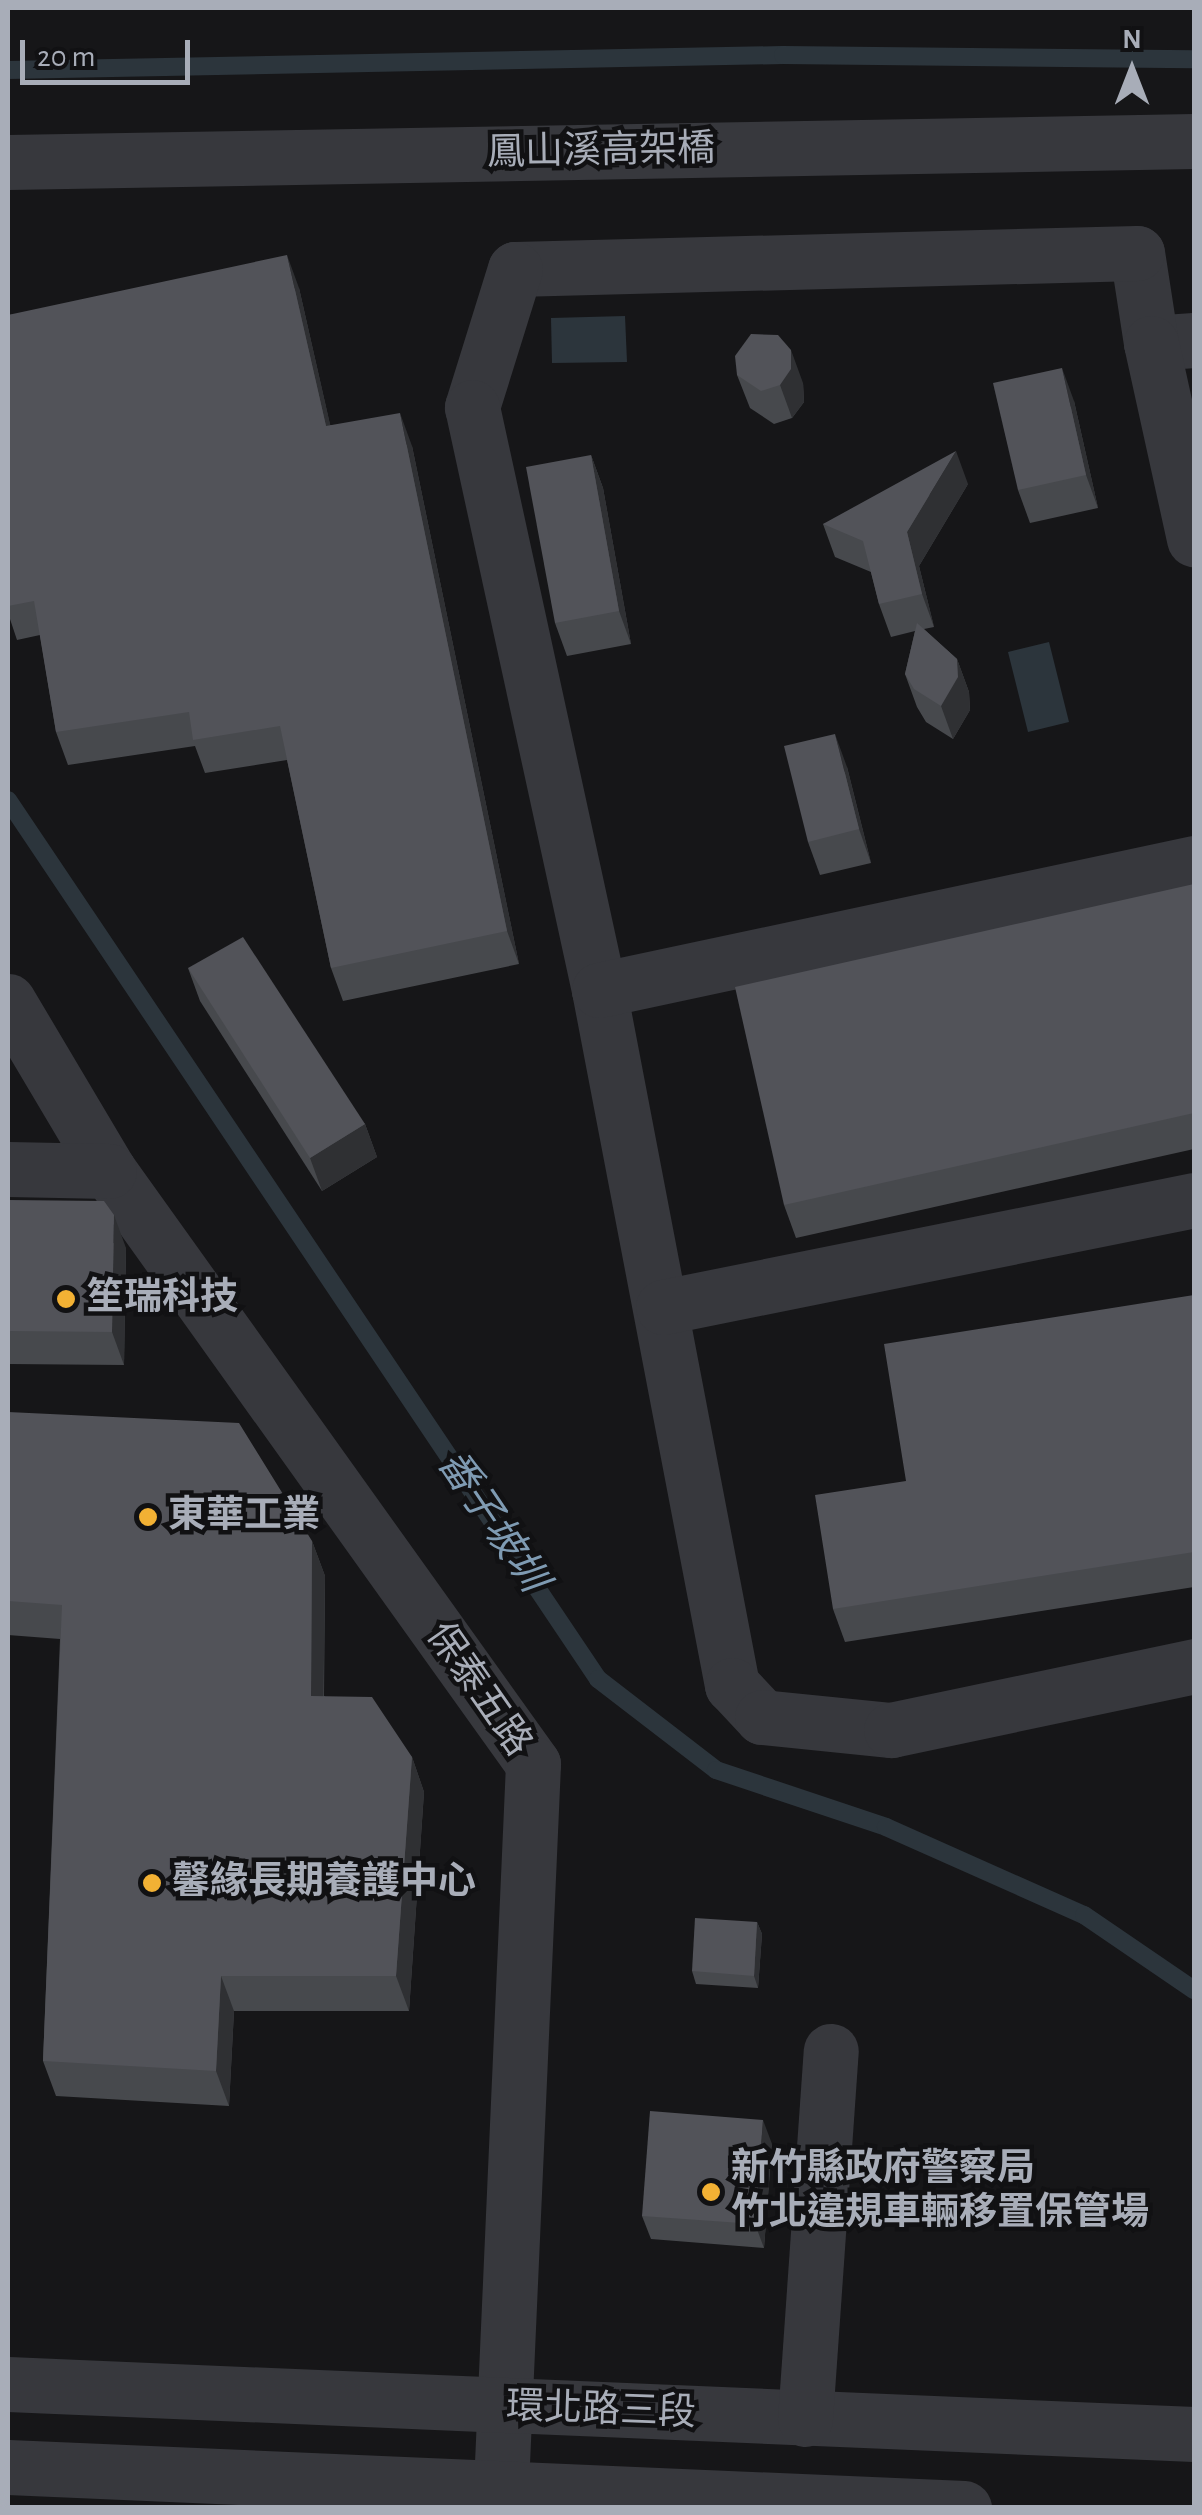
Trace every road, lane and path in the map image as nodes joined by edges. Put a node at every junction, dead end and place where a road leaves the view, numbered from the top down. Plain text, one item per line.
1 (1194, 142) edge
2 (8, 162) edge
3 (1173, 342) edge
4 (1194, 539) edge
5 (1194, 863) edge
6 (598, 990) junction
7 (8, 1001) edge
8 (8, 1169) edge
9 (109, 1171) junction
10 (1194, 1200) edge
11 (663, 1307) junction
12 (1194, 1666) edge
13 (831, 2052) dead end
14 (8, 2384) edge
15 (501, 2408) junction
16 (805, 2419) junction
17 (1194, 2434) edge
18 (8, 2467) edge
19 (500, 2497) edge
20 (964, 2508) edge

1 - 2 street, 鳳山溪高架橋
3 - 4 street
3 - 6 street
5 - 6 street
6 - 11 street
7 - 9 street, 保泰五路
8 - 9 street
9 - 15 street, 保泰五路
10 - 11 street
11 - 12 street
13 - 16 street
14 - 15 street, 環北路三段
15 - 16 street, 環北路三段
15 - 19 street, 保泰五路
16 - 17 street, 環北路三段
18 - 19 street
19 - 20 street

